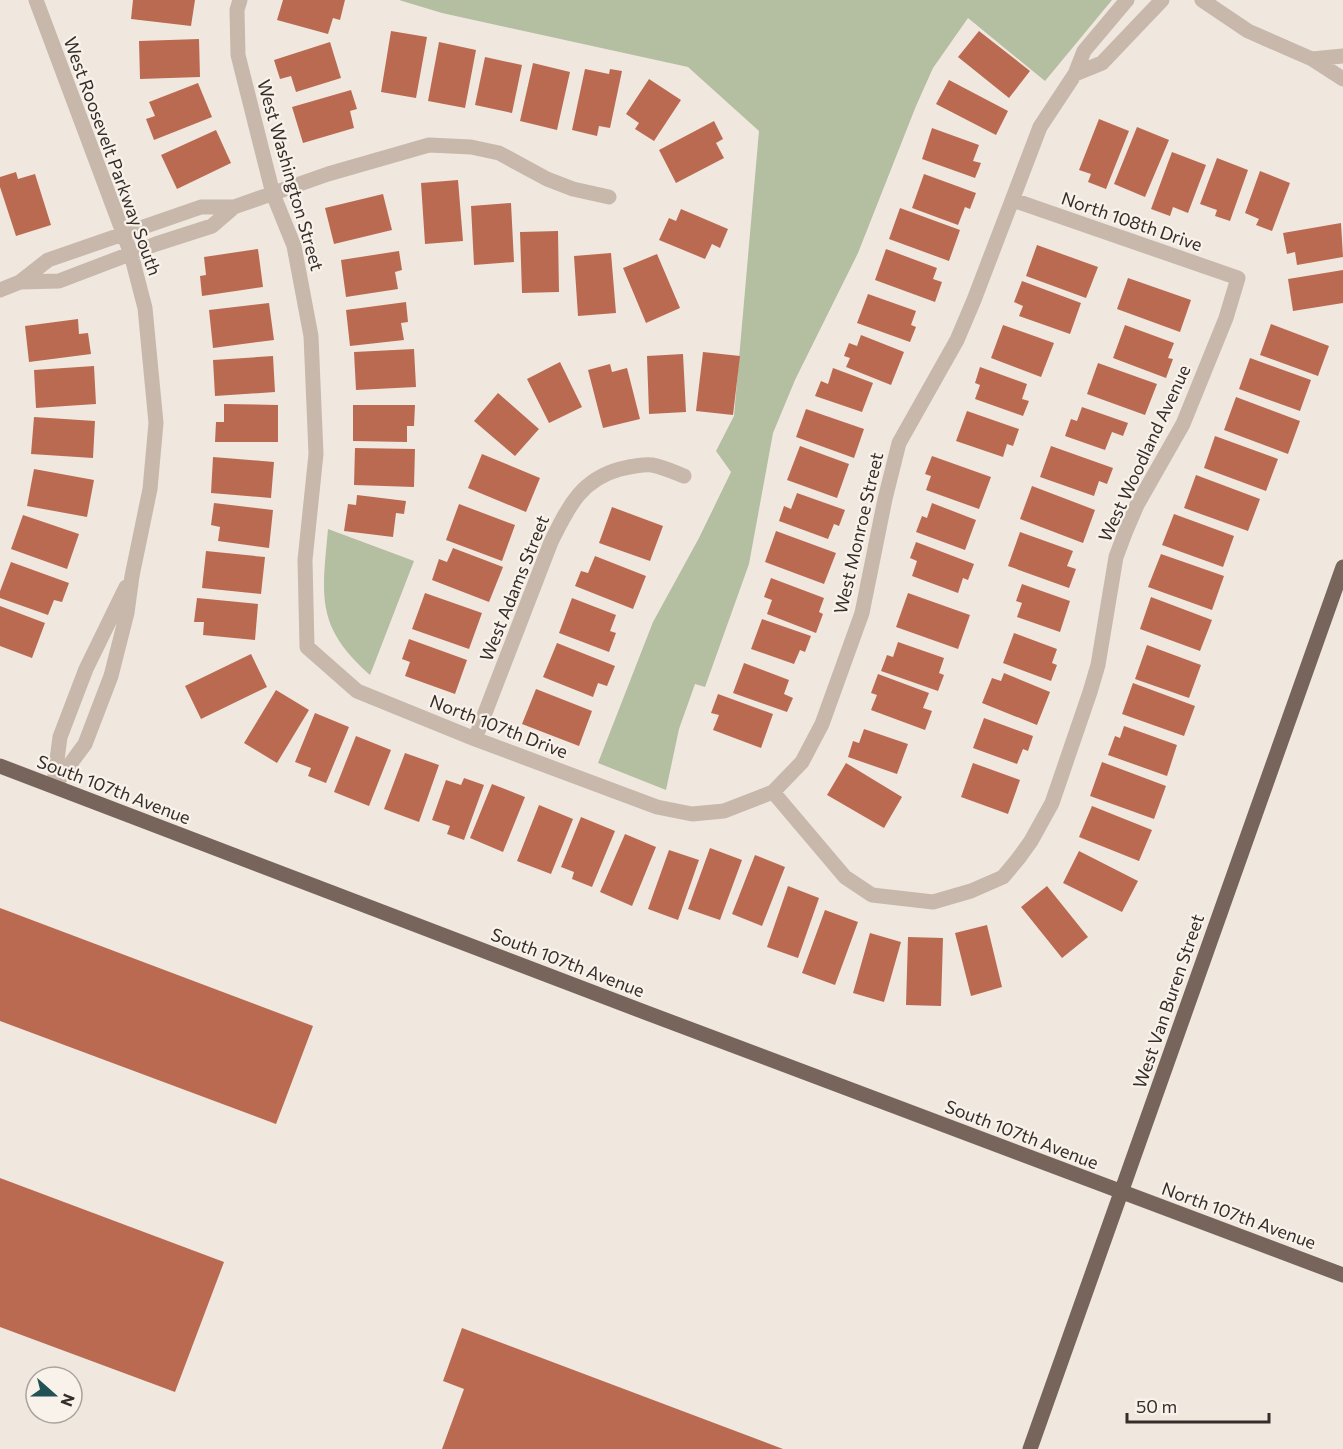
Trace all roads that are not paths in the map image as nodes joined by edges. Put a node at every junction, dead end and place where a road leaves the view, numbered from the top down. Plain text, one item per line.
1 (36, 0) edge
2 (240, 0) edge
3 (1127, 0) edge
4 (1161, 0) edge
5 (1202, 0) edge
6 (1343, 56) edge
7 (1312, 59) junction
8 (1075, 74) junction
9 (1343, 79) edge
10 (273, 194) junction
11 (609, 197) dead end
12 (1013, 200) junction
13 (234, 207) junction
14 (123, 234) junction
15 (131, 254) junction
16 (1238, 278) joint
17 (20, 282) junction
18 (0, 290) edge
19 (684, 476) dead end
20 (1343, 567) edge
21 (132, 576) junction
22 (307, 647) joint
23 (475, 739) junction
24 (0, 766) edge
25 (54, 786) junction
26 (773, 792) junction
27 (692, 814) joint
28 (1122, 1192) junction
29 (1343, 1275) edge
30 (1030, 1449) edge

1 - 14 street, West Roosevelt Parkway South
2 - 10 street, West Washington Street
3 - 8 street, West Monroe Street
4 - 8 street
5 - 7 street
6 - 7 street
7 - 9 street
8 - 12 street, West Monroe Street
10 - 11 street
10 - 13 street
10 - 22 street, West Washington Street
12 - 16 street, North 108th Drive
12 - 26 street, West Monroe Street
13 - 14 street
13 - 15 street
14 - 15 street, West Roosevelt Parkway South
14 - 17 street
15 - 17 street
15 - 21 street, West Roosevelt Parkway South
16 - 26 street, West Woodland Avenue
17 - 18 street
19 - 23 street, West Adams Street
20 - 28 main road, West Van Buren Street
21 - 25 street, West Roosevelt Parkway South
21 - 25 street, West Roosevelt Parkway South
22 - 23 street, North 107th Drive
23 - 27 street, North 107th Drive
24 - 25 main road, South 107th Avenue
25 - 28 main road, South 107th Avenue
26 - 27 street, West Monroe Street
28 - 29 main road, North 107th Avenue
28 - 30 main road, West Van Buren Street

